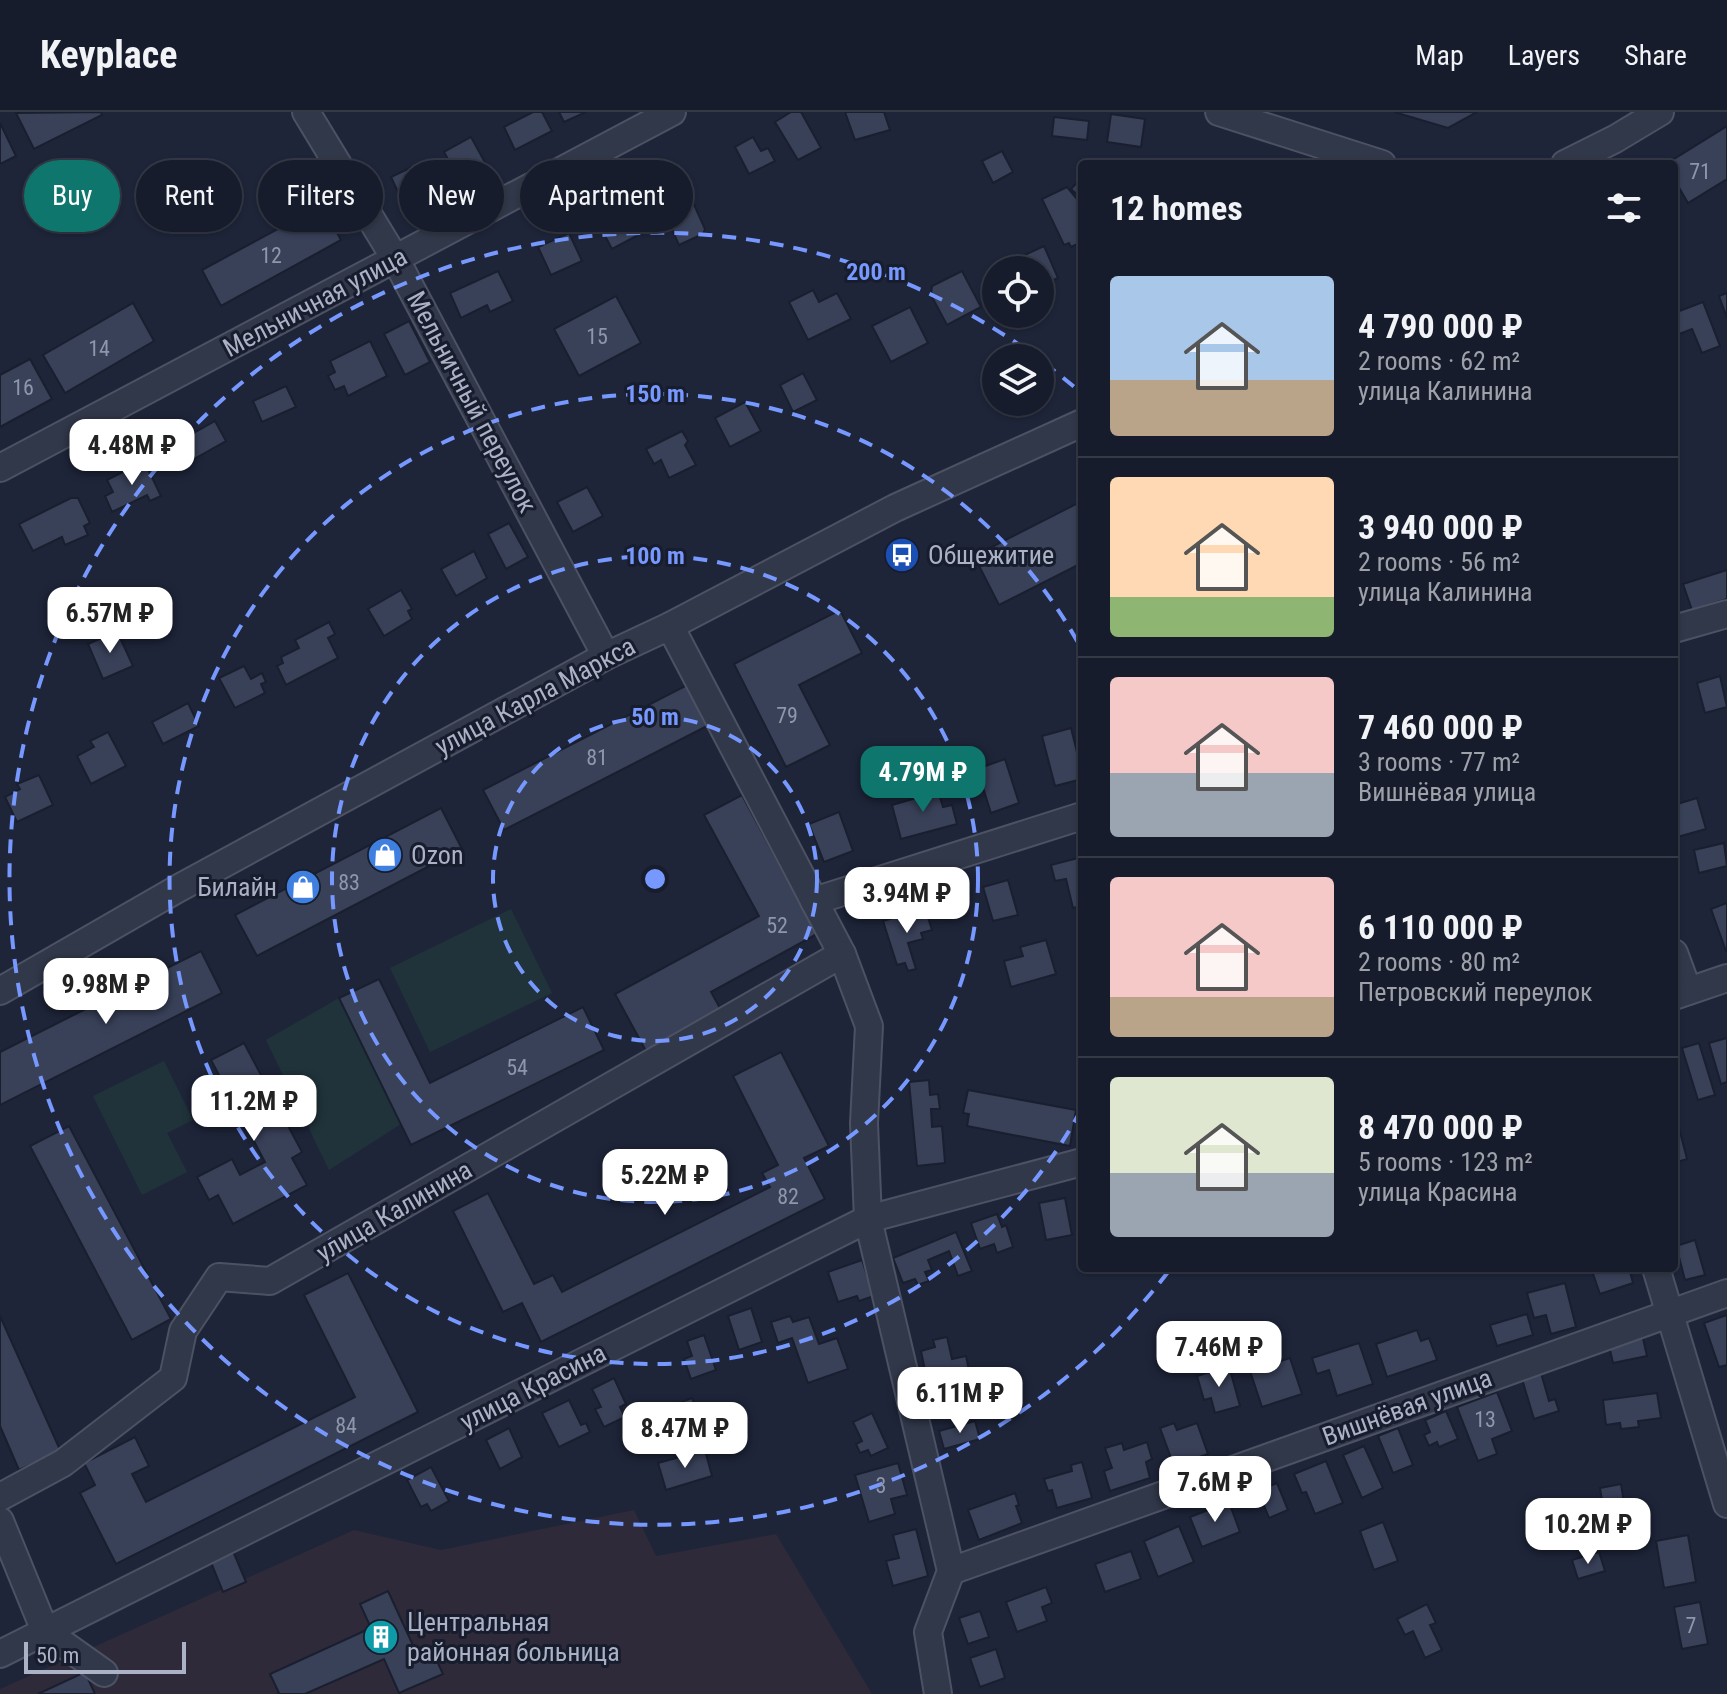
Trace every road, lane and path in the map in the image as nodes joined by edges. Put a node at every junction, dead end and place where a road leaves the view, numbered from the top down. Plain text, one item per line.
1 (306, 112) edge
2 (672, 112) edge
3 (1219, 112) edge
4 (1660, 112) edge
5 (1369, 160) edge
6 (1573, 160) edge
7 (396, 260) junction
8 (1078, 425) edge
9 (0, 468) edge
10 (1727, 614) edge
11 (670, 626) junction
12 (1678, 628) edge
13 (606, 656) junction
14 (1078, 817) edge
15 (814, 901) junction
16 (842, 954) junction
17 (1727, 978) edge
18 (0, 991) edge
19 (1681, 994) edge
20 (1078, 1163) edge
21 (868, 1219) junction
22 (1657, 1272) edge
23 (1727, 1293) edge
24 (1669, 1313) junction
25 (0, 1497) edge
26 (1727, 1504) edge
27 (0, 1521) edge
28 (951, 1571) junction
29 (45, 1631) junction
30 (0, 1654) edge
31 (104, 1673) dead end
32 (938, 1694) edge

1 - 7 street, Мельничный переулок
2 - 7 street, Мельничная улица
3 - 5 street
4 - 6 street
7 - 9 street, Мельничная улица
7 - 13 street, Мельничный переулок
8 - 11 street, улица Карла Маркса
10 - 12 street
11 - 13 street, улица Карла Маркса
11 - 15 street
13 - 18 street, улица Карла Маркса
14 - 15 street
15 - 16 street
16 - 21 street
16 - 25 street, улица Калинина
17 - 19 street
20 - 21 street, улица Красина
21 - 28 street
21 - 29 street, улица Красина
22 - 24 street
23 - 24 street, Вишнёвая улица
24 - 26 street
24 - 28 street, Вишнёвая улица
27 - 29 street
28 - 32 street
29 - 30 street, улица Красина
29 - 31 street

